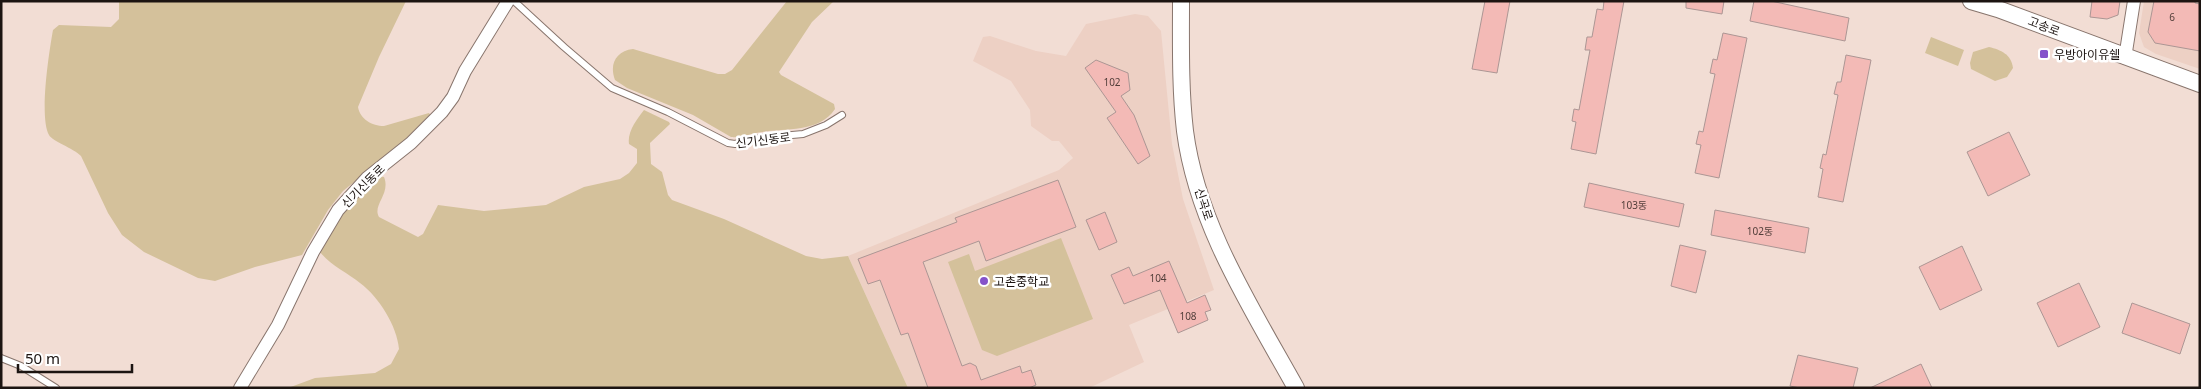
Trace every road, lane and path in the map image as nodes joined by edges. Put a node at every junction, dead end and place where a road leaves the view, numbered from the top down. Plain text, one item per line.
1 (508, 1) edge
2 (514, 1) edge
3 (1181, 1) edge
4 (1972, 1) edge
5 (2134, 1) edge
6 (1999, 5) edge
7 (2125, 58) junction
8 (2200, 84) edge
9 (842, 115) dead end
10 (1, 358) edge
11 (56, 388) edge
12 (240, 388) edge
13 (1296, 388) edge

1 - 12 street, 신기신동로
2 - 9 lane, 신기신동로
3 - 13 street, 신곡로
4 - 6 street, 고송로
5 - 7 street
6 - 7 street, 고송로
7 - 8 street, 고송로
10 - 11 lane

